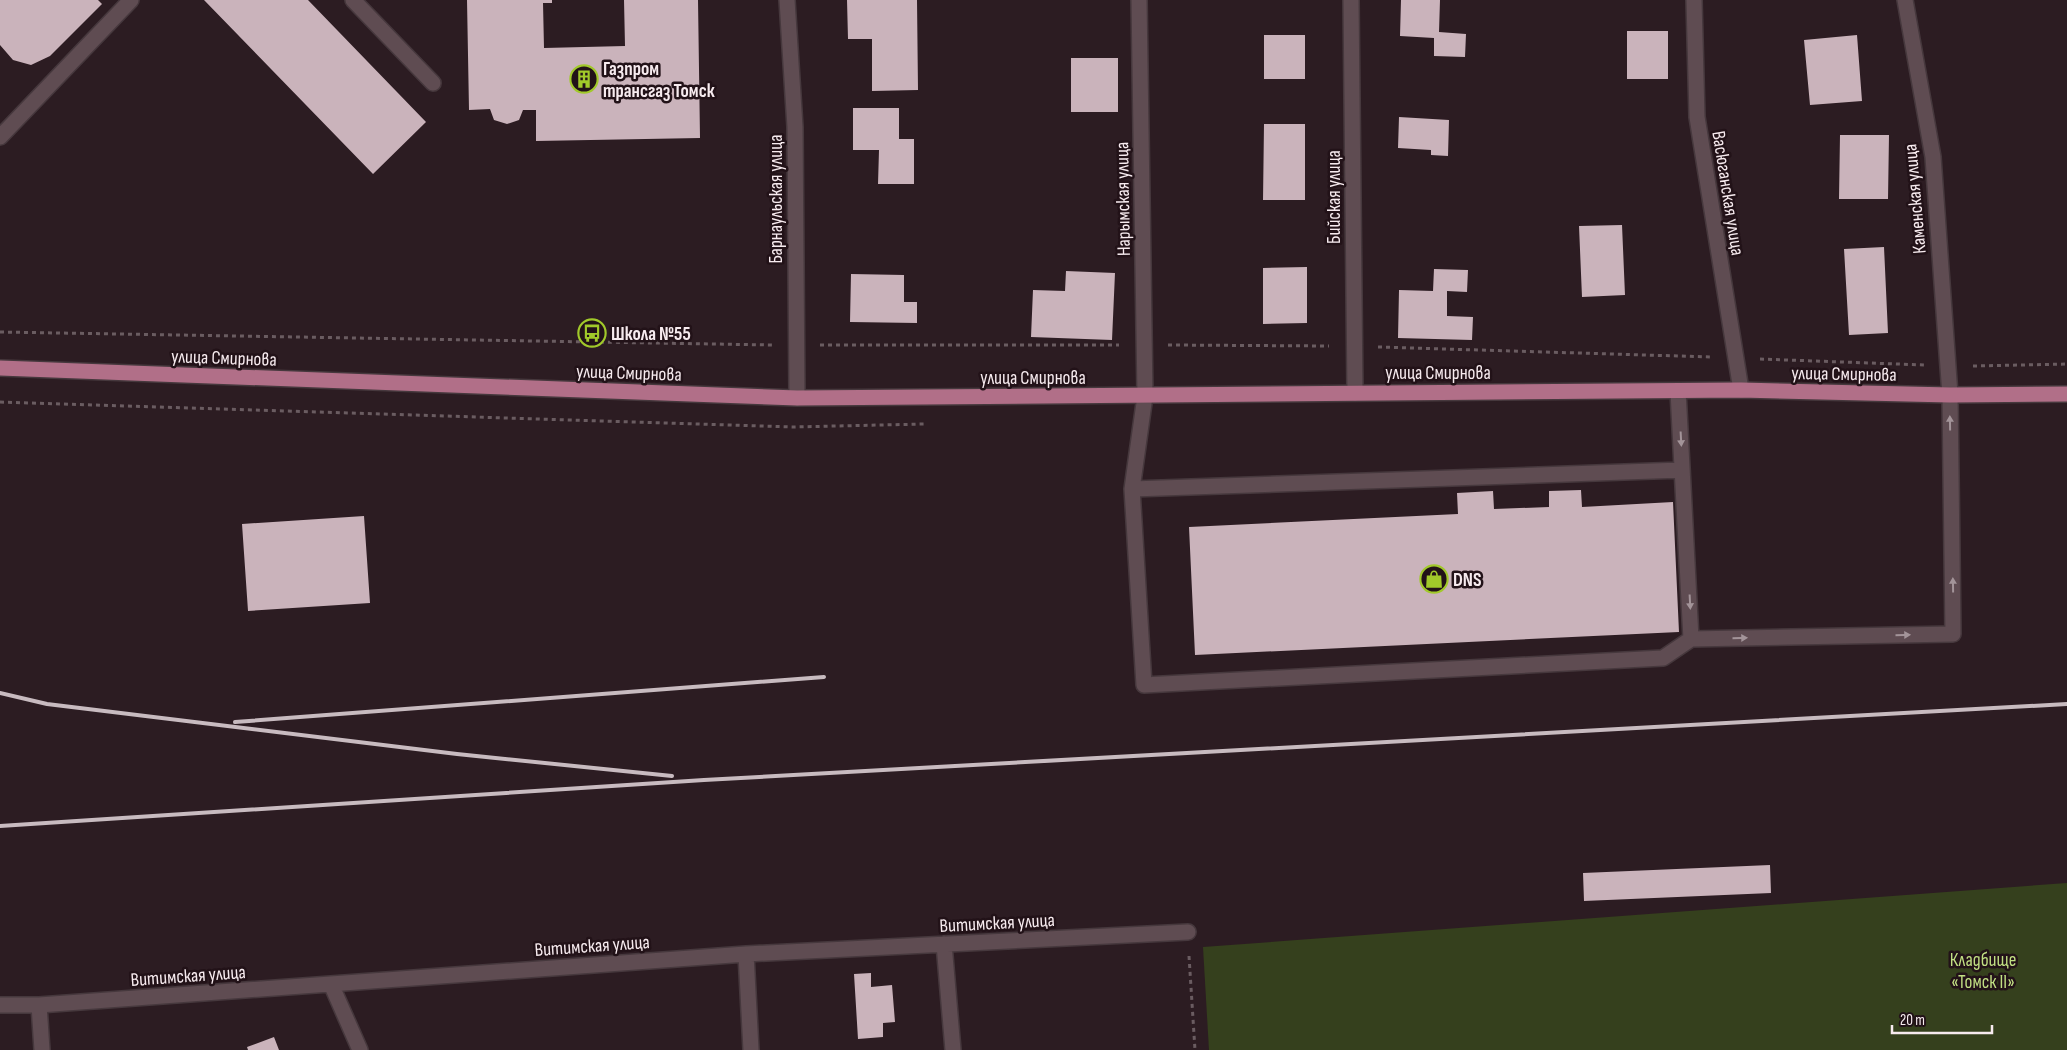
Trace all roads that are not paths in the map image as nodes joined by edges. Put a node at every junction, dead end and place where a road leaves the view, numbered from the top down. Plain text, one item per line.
1 (132, 0) edge
2 (353, 0) edge
3 (787, 0) edge
4 (1140, 0) edge
5 (1351, 0) edge
6 (1694, 0) edge
7 (1905, 0) edge
8 (433, 83) dead end
9 (0, 137) edge
10 (0, 368) edge
11 (1741, 390) junction
12 (1678, 391) junction
13 (1355, 393) junction
14 (2067, 394) edge
15 (1950, 395) junction
16 (1145, 396) junction
17 (797, 398) junction
18 (1682, 470) junction
19 (1132, 489) junction
20 (1692, 639) junction
21 (1188, 932) road end
22 (944, 944) junction
23 (746, 954) junction
24 (331, 984) junction
25 (0, 1005) edge
26 (39, 1006) junction
27 (42, 1050) edge
28 (360, 1050) edge
29 (751, 1050) edge
30 (953, 1050) edge

1 - 9 street
2 - 8 street
3 - 17 street, Барнаульская улица
4 - 16 street, Нарымская улица
5 - 13 street, Бийская улица
6 - 11 street, Васюганская улица
7 - 15 street, Каменская улица
10 - 17 main road, улица Смирнова
11 - 12 main road, улица Смирнова
11 - 15 main road, улица Смирнова
12 - 13 main road, улица Смирнова
12 -> 18 street
13 - 16 main road, улица Смирнова
14 - 15 main road, улица Смирнова
20 -> 15 street, Каменская улица
16 - 17 main road, улица Смирнова
16 - 19 street, Нарымская улица
18 - 19 street
18 -> 20 street
19 - 20 street, Нарымская улица
21 - 22 street, Витимская улица
22 - 23 street, Витимская улица
22 - 30 street
23 - 24 street, Витимская улица
23 - 29 street
24 - 26 street, Витимская улица
24 - 28 street
25 - 26 street, Витимская улица
26 - 27 street

